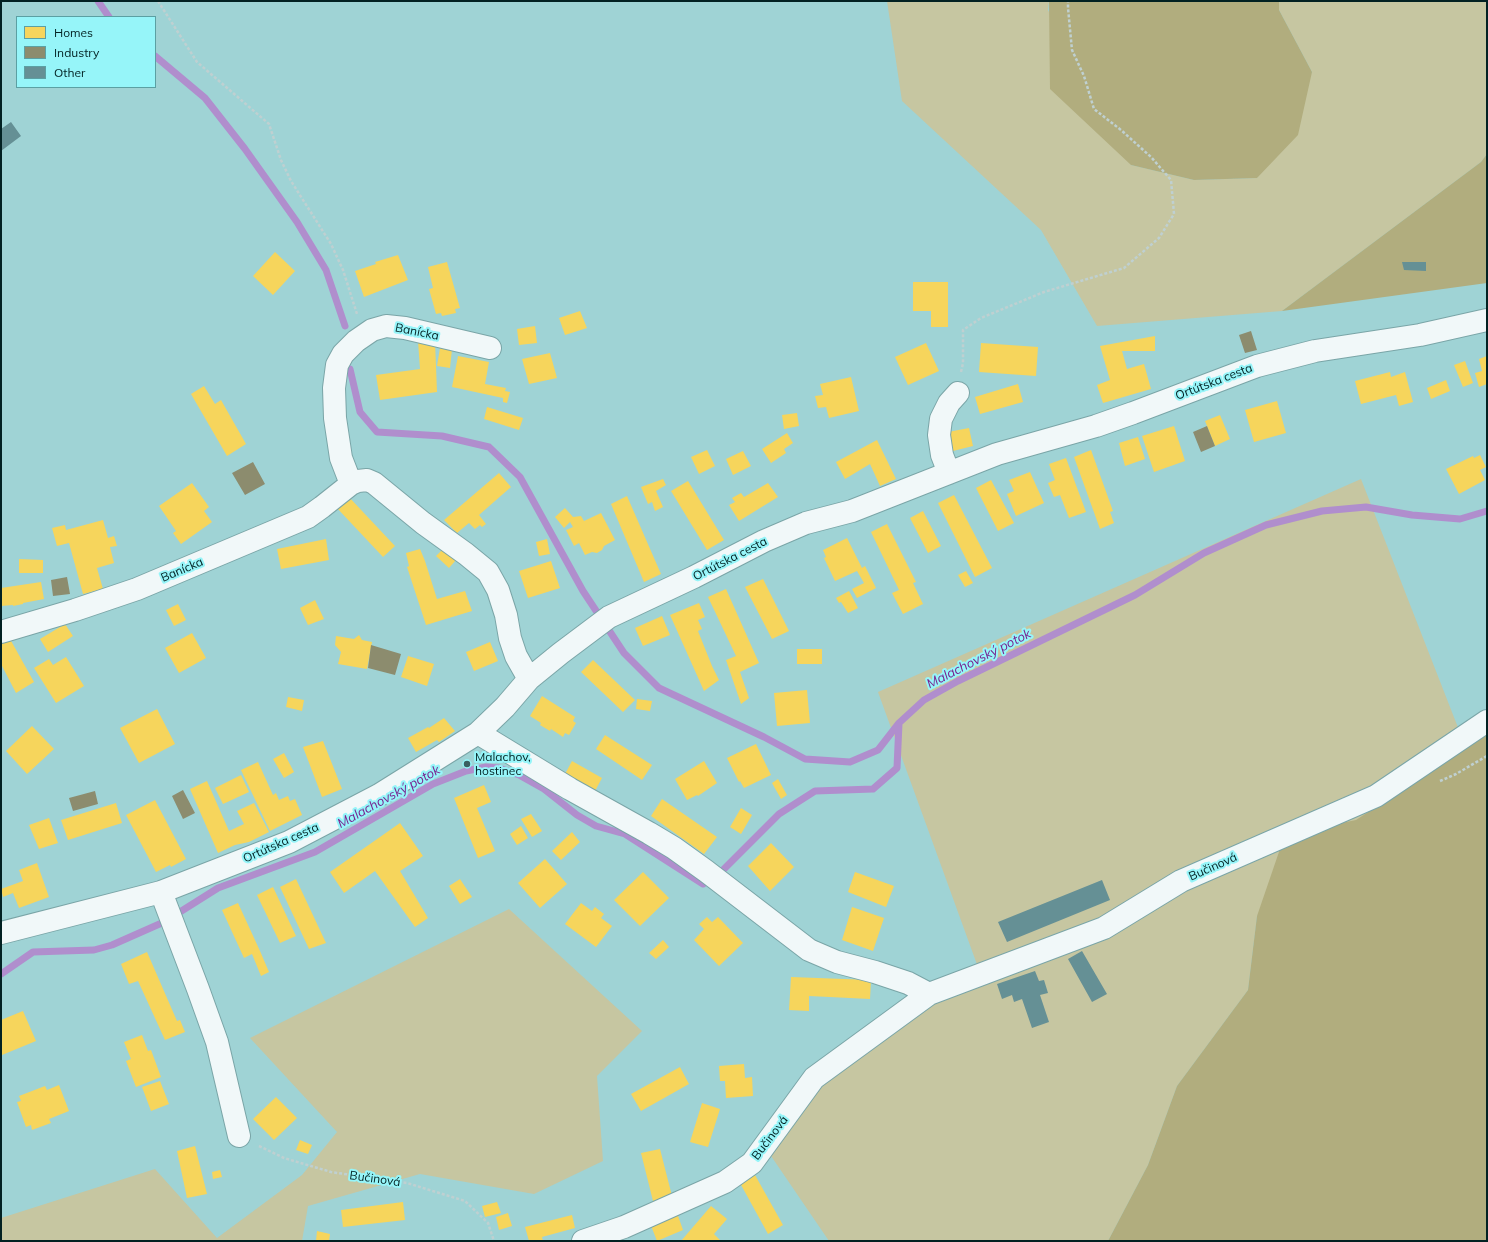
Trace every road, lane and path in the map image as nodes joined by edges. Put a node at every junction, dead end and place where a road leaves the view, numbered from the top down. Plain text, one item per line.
1 (158, 1) edge
2 (1068, 1) edge
3 (1487, 320) edge
4 (361, 338) junction
5 (490, 348) dead end
6 (958, 393) joint
7 (949, 473) junction
8 (351, 484) junction
9 (1, 632) edge
10 (529, 679) junction
11 (1487, 721) edge
12 (478, 733) junction
13 (163, 897) junction
14 (4, 929) edge
15 (929, 994) junction
16 (239, 1136) joint
17 (494, 1241) edge
18 (584, 1241) edge

1 - 4 path
2 - 6 path
3 - 7 street, Ortútska cesta
4 - 5 street, Banícka
4 - 8 street, Banícka
6 - 7 street
7 - 10 street, Ortútska cesta
8 - 9 street, Banícka
8 - 10 street, Banícka
10 - 12 street, Ortútska cesta
11 - 15 street, Bučinová
12 - 13 street, Ortútska cesta
12 - 15 street
13 - 14 street, Ortútska cesta
13 - 16 street
15 - 18 street, Bučinová
16 - 17 path, Bučinová

